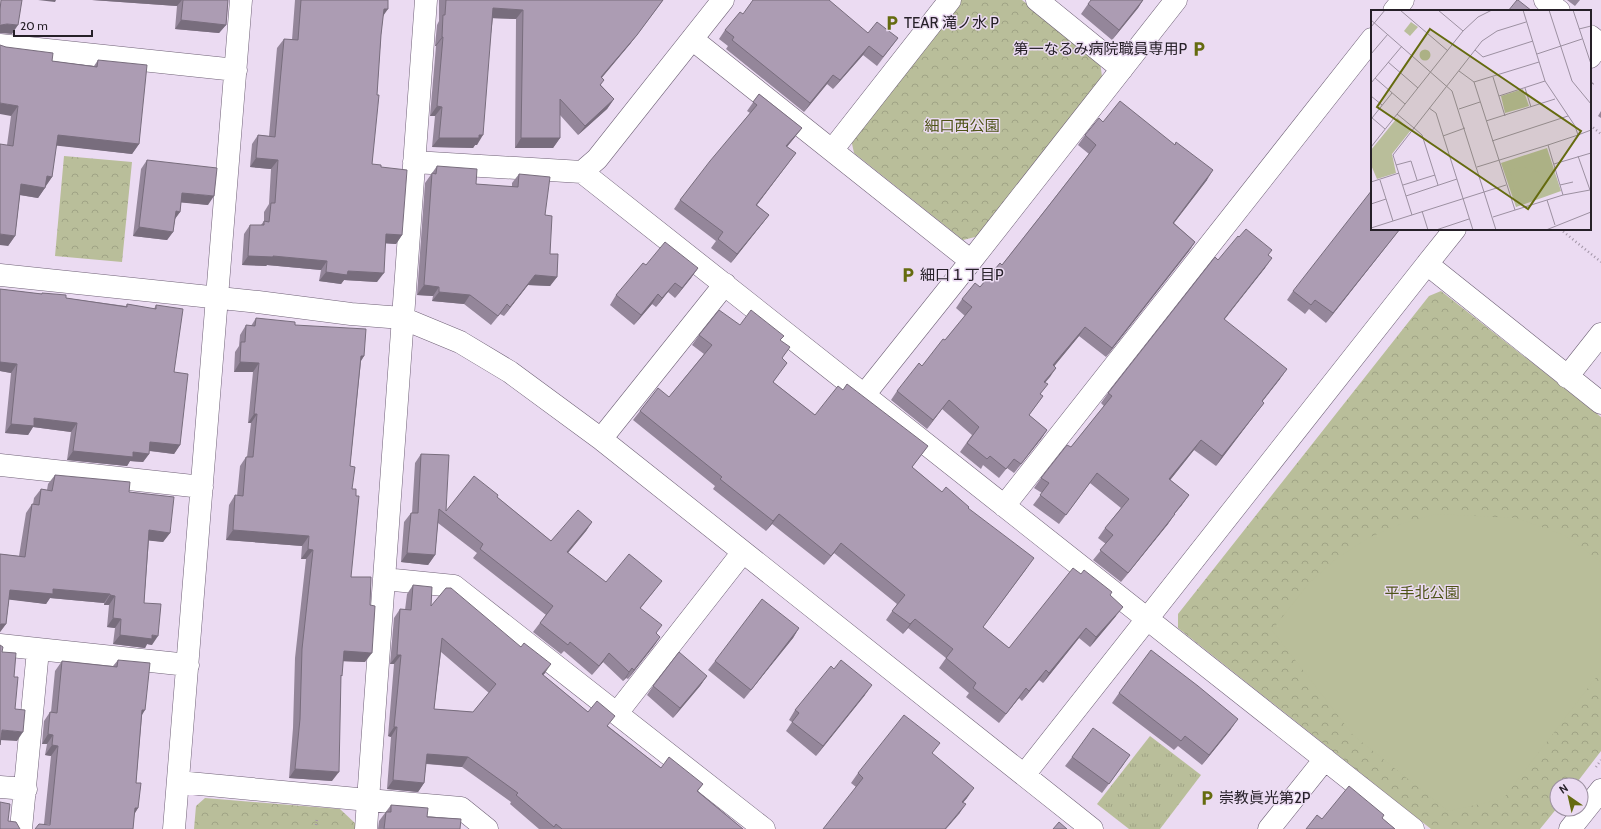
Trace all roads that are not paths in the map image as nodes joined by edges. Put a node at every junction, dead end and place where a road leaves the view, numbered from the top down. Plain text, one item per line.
1 (241, 0) edge
2 (426, 0) edge
3 (723, 0) edge
4 (950, 0) edge
5 (1037, 0) edge
6 (1176, 0) edge
7 (1403, 0) edge
8 (1545, 0) edge
9 (1395, 10) edge
10 (1558, 10) edge
11 (692, 39) junction
12 (1371, 40) edge
13 (0, 45) edge
14 (1122, 69) junction
15 (236, 70) junction
16 (833, 149) junction
17 (414, 162) junction
18 (582, 172) junction
19 (1454, 230) edge
20 (971, 261) junction
21 (1427, 264) junction
22 (0, 275) edge
23 (725, 284) junction
24 (218, 299) junction
25 (402, 318) junction
26 (1601, 334) edge
27 (1567, 377) junction
28 (864, 395) junction
29 (1601, 403) edge
30 (601, 439) junction
31 (0, 465) edge
32 (202, 487) junction
33 (1004, 506) junction
34 (743, 552) junction
35 (384, 579) junction
36 (1148, 618) junction
37 (0, 645) edge
38 (38, 650) junction
39 (188, 665) junction
40 (617, 713) junction
41 (1325, 759) junction
42 (1024, 775) junction
43 (178, 782) junction
44 (0, 787) edge
45 (26, 789) junction
46 (1601, 790) edge
47 (368, 800) junction
48 (22, 829) edge
49 (174, 829) edge
50 (366, 829) edge
51 (487, 829) edge
52 (764, 829) edge
53 (1092, 829) edge
54 (1269, 829) edge
55 (1413, 829) edge
56 (1570, 829) edge

1 - 15 street
2 - 17 street
3 - 11 street
4 - 16 street
5 - 14 street
6 - 14 street
7 - 9 street
8 - 10 street
11 - 16 street
11 - 18 street
12 - 33 street
13 - 15 street
14 - 20 street
15 - 24 street
16 - 20 street
17 - 18 street
17 - 25 street
18 - 23 street
19 - 21 street
20 - 28 street
21 - 27 street
21 - 36 street
22 - 24 street
23 - 28 street
23 - 30 street
24 - 25 street
24 - 32 street
25 - 30 street
25 - 35 street
26 - 27 street
27 - 29 street
28 - 33 street
30 - 34 street
31 - 32 street
32 - 39 street
33 - 36 street
34 - 40 street
34 - 42 street
35 - 40 street
35 - 47 street
36 - 41 street
36 - 42 street
37 - 38 street
38 - 39 street
38 - 45 street
39 - 43 street
40 - 52 street
41 - 54 street
41 - 55 street
42 - 53 street
43 - 47 street
43 - 49 street
44 - 45 street
45 - 48 street
46 - 56 street
47 - 50 street
47 - 51 street

